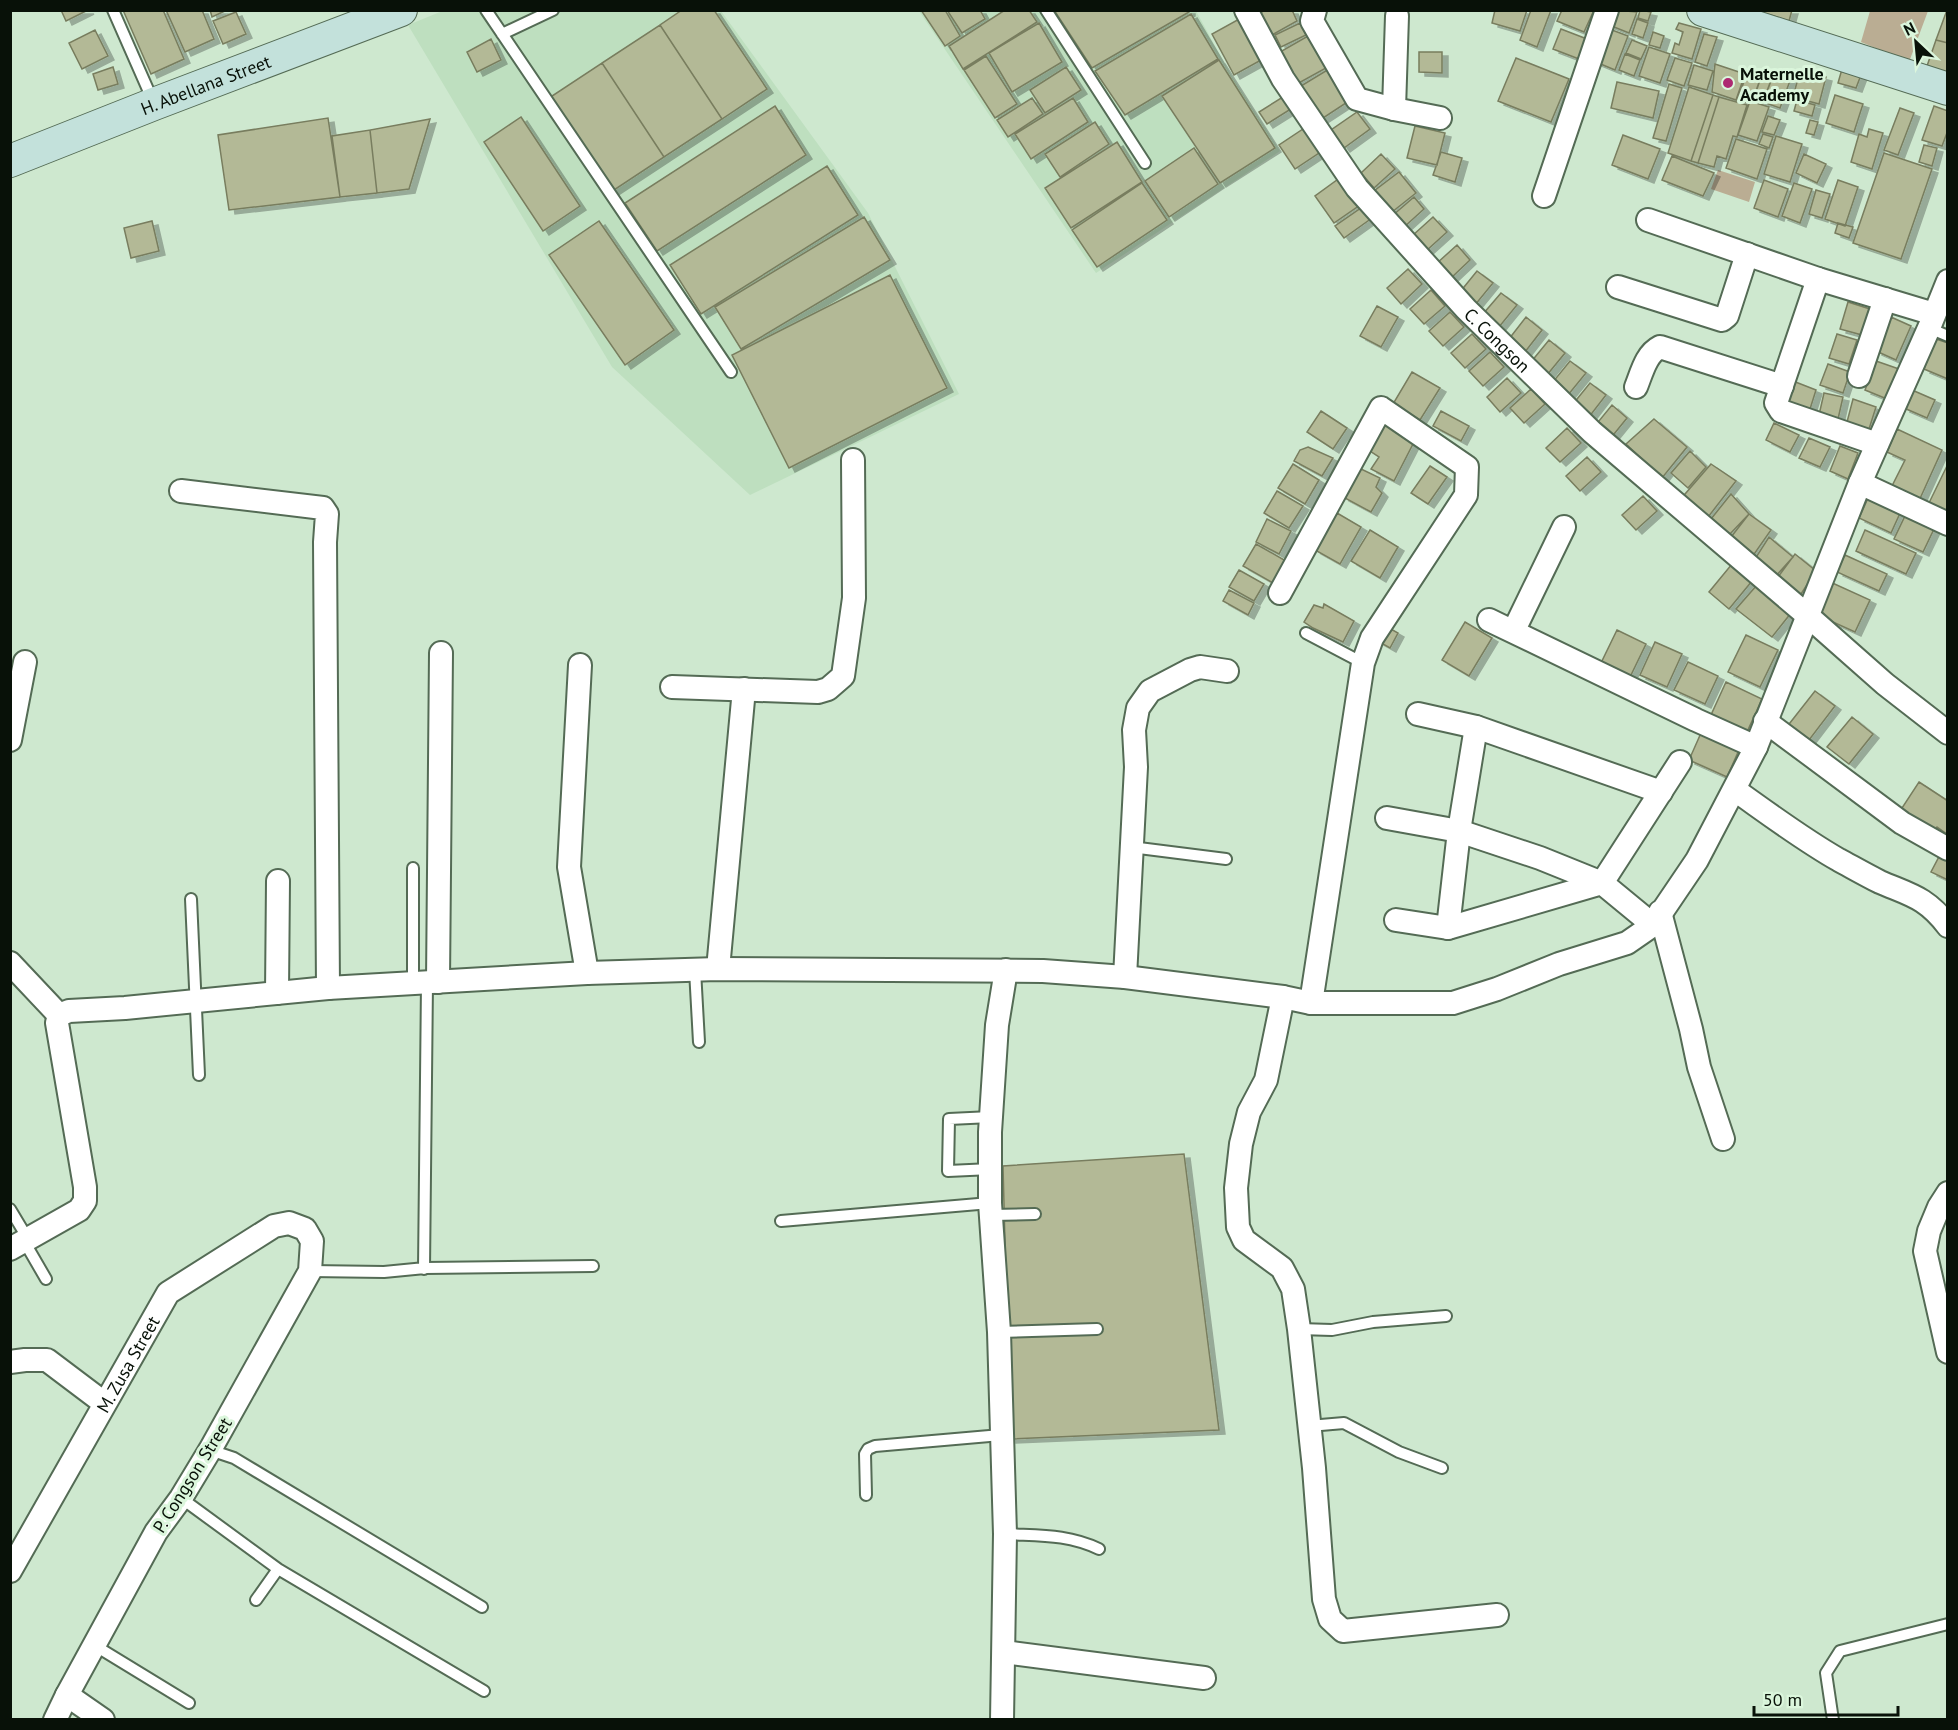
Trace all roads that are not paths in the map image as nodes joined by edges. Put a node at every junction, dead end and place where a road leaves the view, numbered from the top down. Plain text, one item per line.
1 (113, 10) edge
2 (401, 10) edge
3 (486, 10) edge
4 (553, 10) edge
5 (1046, 10) edge
6 (1246, 10) edge
7 (1315, 10) edge
8 (1607, 10) edge
9 (1704, 11) edge
10 (1397, 16) dead end
11 (502, 34) junction
12 (1947, 89) edge
13 (154, 104) junction
14 (1394, 109) junction
15 (1440, 118) dead end
16 (10, 161) edge
17 (1145, 163) dead end
18 (1544, 196) dead end
19 (1648, 220) dead end
20 (1748, 254) junction
21 (1818, 279) junction
22 (1947, 282) edge
23 (1618, 287) dead end
24 (1885, 299) junction
25 (1937, 326) edge
26 (730, 372) dead end
27 (1859, 376) dead end
28 (1782, 386) junction
29 (1636, 387) dead end
30 (1877, 444) junction
31 (853, 460) dead end
32 (1860, 483) junction
33 (181, 491) dead end
34 (1947, 524) edge
35 (1564, 527) dead end
36 (1280, 593) dead end
37 (1808, 616) junction
38 (1489, 620) dead end
39 (1514, 630) junction
40 (1306, 633) dead end
41 (441, 653) dead end
42 (25, 662) dead end
43 (1363, 663) junction
44 (580, 665) dead end
45 (1227, 671) dead end
46 (672, 687) dead end
47 (744, 689) junction
48 (1418, 714) dead end
49 (1765, 721) junction
50 (1476, 728) junction
51 (1947, 733) edge
52 (10, 740) edge
53 (1756, 747) junction
54 (1680, 762) dead end
55 (1735, 790) junction
56 (1661, 792) junction
57 (1387, 818) dead end
58 (1459, 831) junction
59 (1131, 847) junction
60 (1947, 849) edge
61 (1226, 859) dead end
62 (413, 868) dead end
63 (278, 881) dead end
64 (1602, 883) junction
65 (191, 899) dead end
66 (1937, 905) edge
67 (1657, 918) junction
68 (1396, 920) dead end
69 (1947, 926) edge
70 (1448, 928) junction
71 (10, 963) edge
72 (718, 969) junction
73 (695, 970) junction
74 (1006, 970) junction
75 (587, 973) junction
76 (1125, 977) junction
77 (426, 983) junction
78 (328, 988) junction
79 (277, 993) junction
80 (1284, 997) junction
81 (197, 1001) junction
82 (1311, 1003) junction
83 (59, 1015) junction
84 (699, 1042) dead end
85 (199, 1075) dead end
86 (991, 1117) junction
87 (1723, 1139) dead end
88 (991, 1169) junction
89 (1947, 1193) edge
90 (10, 1209) edge
91 (990, 1209) junction
92 (1035, 1214) dead end
93 (781, 1221) dead end
94 (305, 1229) joint
95 (21, 1243) edge
96 (593, 1266) dead end
97 (424, 1269) junction
98 (310, 1271) junction
99 (46, 1279) dead end
100 (1446, 1316) dead end
101 (1097, 1329) dead end
102 (1299, 1329) junction
103 (999, 1332) junction
104 (1947, 1352) edge
105 (10, 1362) edge
106 (104, 1403) junction
107 (1308, 1426) junction
108 (1001, 1435) junction
109 (210, 1450) junction
110 (1442, 1468) dead end
111 (866, 1495) dead end
112 (181, 1498) junction
113 (1005, 1534) junction
114 (1099, 1549) dead end
115 (278, 1569) junction
116 (10, 1571) edge
117 (256, 1600) dead end
118 (482, 1607) dead end
119 (1497, 1615) dead end
120 (1947, 1624) edge
121 (94, 1645) junction
122 (1004, 1652) junction
123 (1204, 1678) dead end
124 (484, 1691) dead end
125 (67, 1695) junction
126 (189, 1703) dead end
127 (55, 1719) edge
128 (104, 1719) edge
129 (1002, 1719) edge
130 (1833, 1719) edge

1 - 13 lane
2 - 13 main road, H. Abellana Street
3 - 11 lane
4 - 11 lane
5 - 17 lane
6 - 37 street, C. Congson
7 - 14 street
8 - 18 street
9 - 12 main road
10 - 14 street
11 - 26 lane
13 - 16 main road, H. Abellana Street
14 - 15 street
19 - 20 street
20 - 21 street
20 - 23 street
21 - 24 street
21 - 28 street
22 - 25 street
24 - 25 street
24 - 27 street
25 - 30 street
28 - 29 street
28 - 30 street
30 - 32 street
31 - 47 street
32 - 34 street
32 - 37 street
33 - 78 street
35 - 39 street
36 - 43 street
37 - 49 street
37 - 51 street, C. Congson
38 - 39 street
39 - 53 street
40 - 43 lane
41 - 77 street
42 - 52 street
43 - 82 street
44 - 75 street
45 - 59 street
46 - 47 street
47 - 72 street
48 - 50 street
49 - 53 street
49 - 60 street
50 - 56 street
50 - 58 street
53 - 55 street
54 - 56 street
55 - 66 street
55 - 67 street
56 - 64 street
57 - 58 street
58 - 64 street
58 - 70 street
59 - 61 lane
59 - 76 street
62 - 77 lane
63 - 79 street
64 - 67 street
64 - 70 street
65 - 81 lane
66 - 69 street
67 - 82 street
67 - 87 street
68 - 70 street
71 - 83 street
72 - 73 street
72 - 74 street
73 - 75 street
73 - 84 lane
74 - 76 street
74 - 86 street
75 - 77 street
76 - 80 street
77 - 78 street
77 - 97 lane
78 - 79 street
79 - 81 street
80 - 82 street
80 - 102 street
81 - 83 street
81 - 85 lane
83 - 95 street
86 - 88 street
86 - 88 lane
88 - 91 street
89 - 104 street
90 - 95 lane
91 - 92 lane
91 - 93 lane
91 - 103 street
94 - 98 street, P. Congson Street
94 - 106 street, M. Zusa Street
95 - 99 lane
96 - 97 lane
97 - 98 lane
98 - 109 street, P. Congson Street
100 - 102 lane
101 - 103 lane
102 - 107 street
103 - 108 street
105 - 106 street
106 - 116 street, M. Zusa Street
107 - 110 lane
107 - 119 street
108 - 111 lane
108 - 113 street
109 - 112 street, P. Congson Street
109 - 118 lane
112 - 115 lane
112 - 121 street, P. Congson Street
113 - 114 lane
113 - 122 street
115 - 117 lane
115 - 124 lane
120 - 130 lane
121 - 125 street, P. Congson Street
121 - 126 lane
122 - 123 street
122 - 129 street
125 - 127 street, P. Congson Street
125 - 128 street

